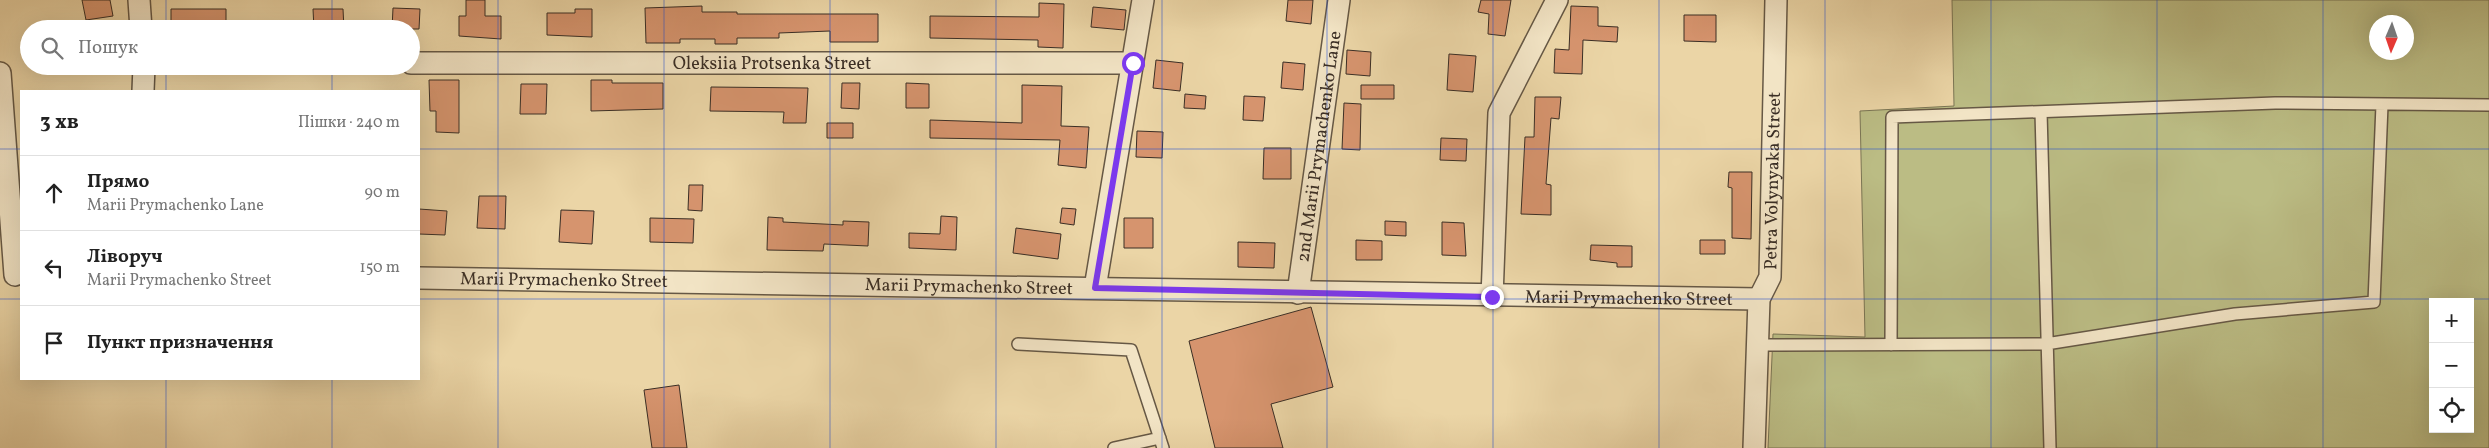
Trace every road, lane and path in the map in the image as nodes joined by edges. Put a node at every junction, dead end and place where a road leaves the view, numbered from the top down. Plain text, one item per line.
1 (140, 0) edge
2 (1143, 0) edge
3 (1339, 0) edge
4 (1557, 0) edge
5 (1776, 0) edge
6 (141, 20) edge
7 (420, 63) edge
8 (1133, 63) junction
9 (0, 73) edge
10 (144, 75) edge
11 (143, 90) edge
12 (2382, 105) junction
13 (2489, 105) edge
14 (2042, 112) junction
15 (12, 275) edge
16 (420, 278) edge
17 (1095, 288) junction
18 (1298, 293) junction
19 (1492, 297) junction
20 (1759, 299) junction
21 (1018, 344) dead end
22 (2046, 344) junction
23 (1758, 345) junction
24 (1891, 345) junction
25 (1162, 443) edge
26 (1114, 448) edge
27 (1754, 448) edge
28 (2050, 448) edge

1 - 6 street
2 - 8 street
3 - 18 street, 2nd Marii Prymachenko Lane
4 - 19 street
5 - 20 street, Petra Volynyaka Street
7 - 8 street, Oleksiia Protsenka Street
8 - 17 street
9 - 15 street
10 - 11 street
12 - 13 lane
12 - 14 lane
12 - 22 lane
14 - 22 lane
14 - 24 lane
16 - 17 street, Marii Prymachenko Street
17 - 18 street, Marii Prymachenko Street
18 - 19 street, Marii Prymachenko Street
19 - 20 street, Marii Prymachenko Street
20 - 23 street, Petra Volynyaka Street
21 - 25 lane
22 - 24 lane
22 - 28 lane
23 - 24 lane
23 - 27 street, Petra Volynyaka Street
25 - 26 lane

